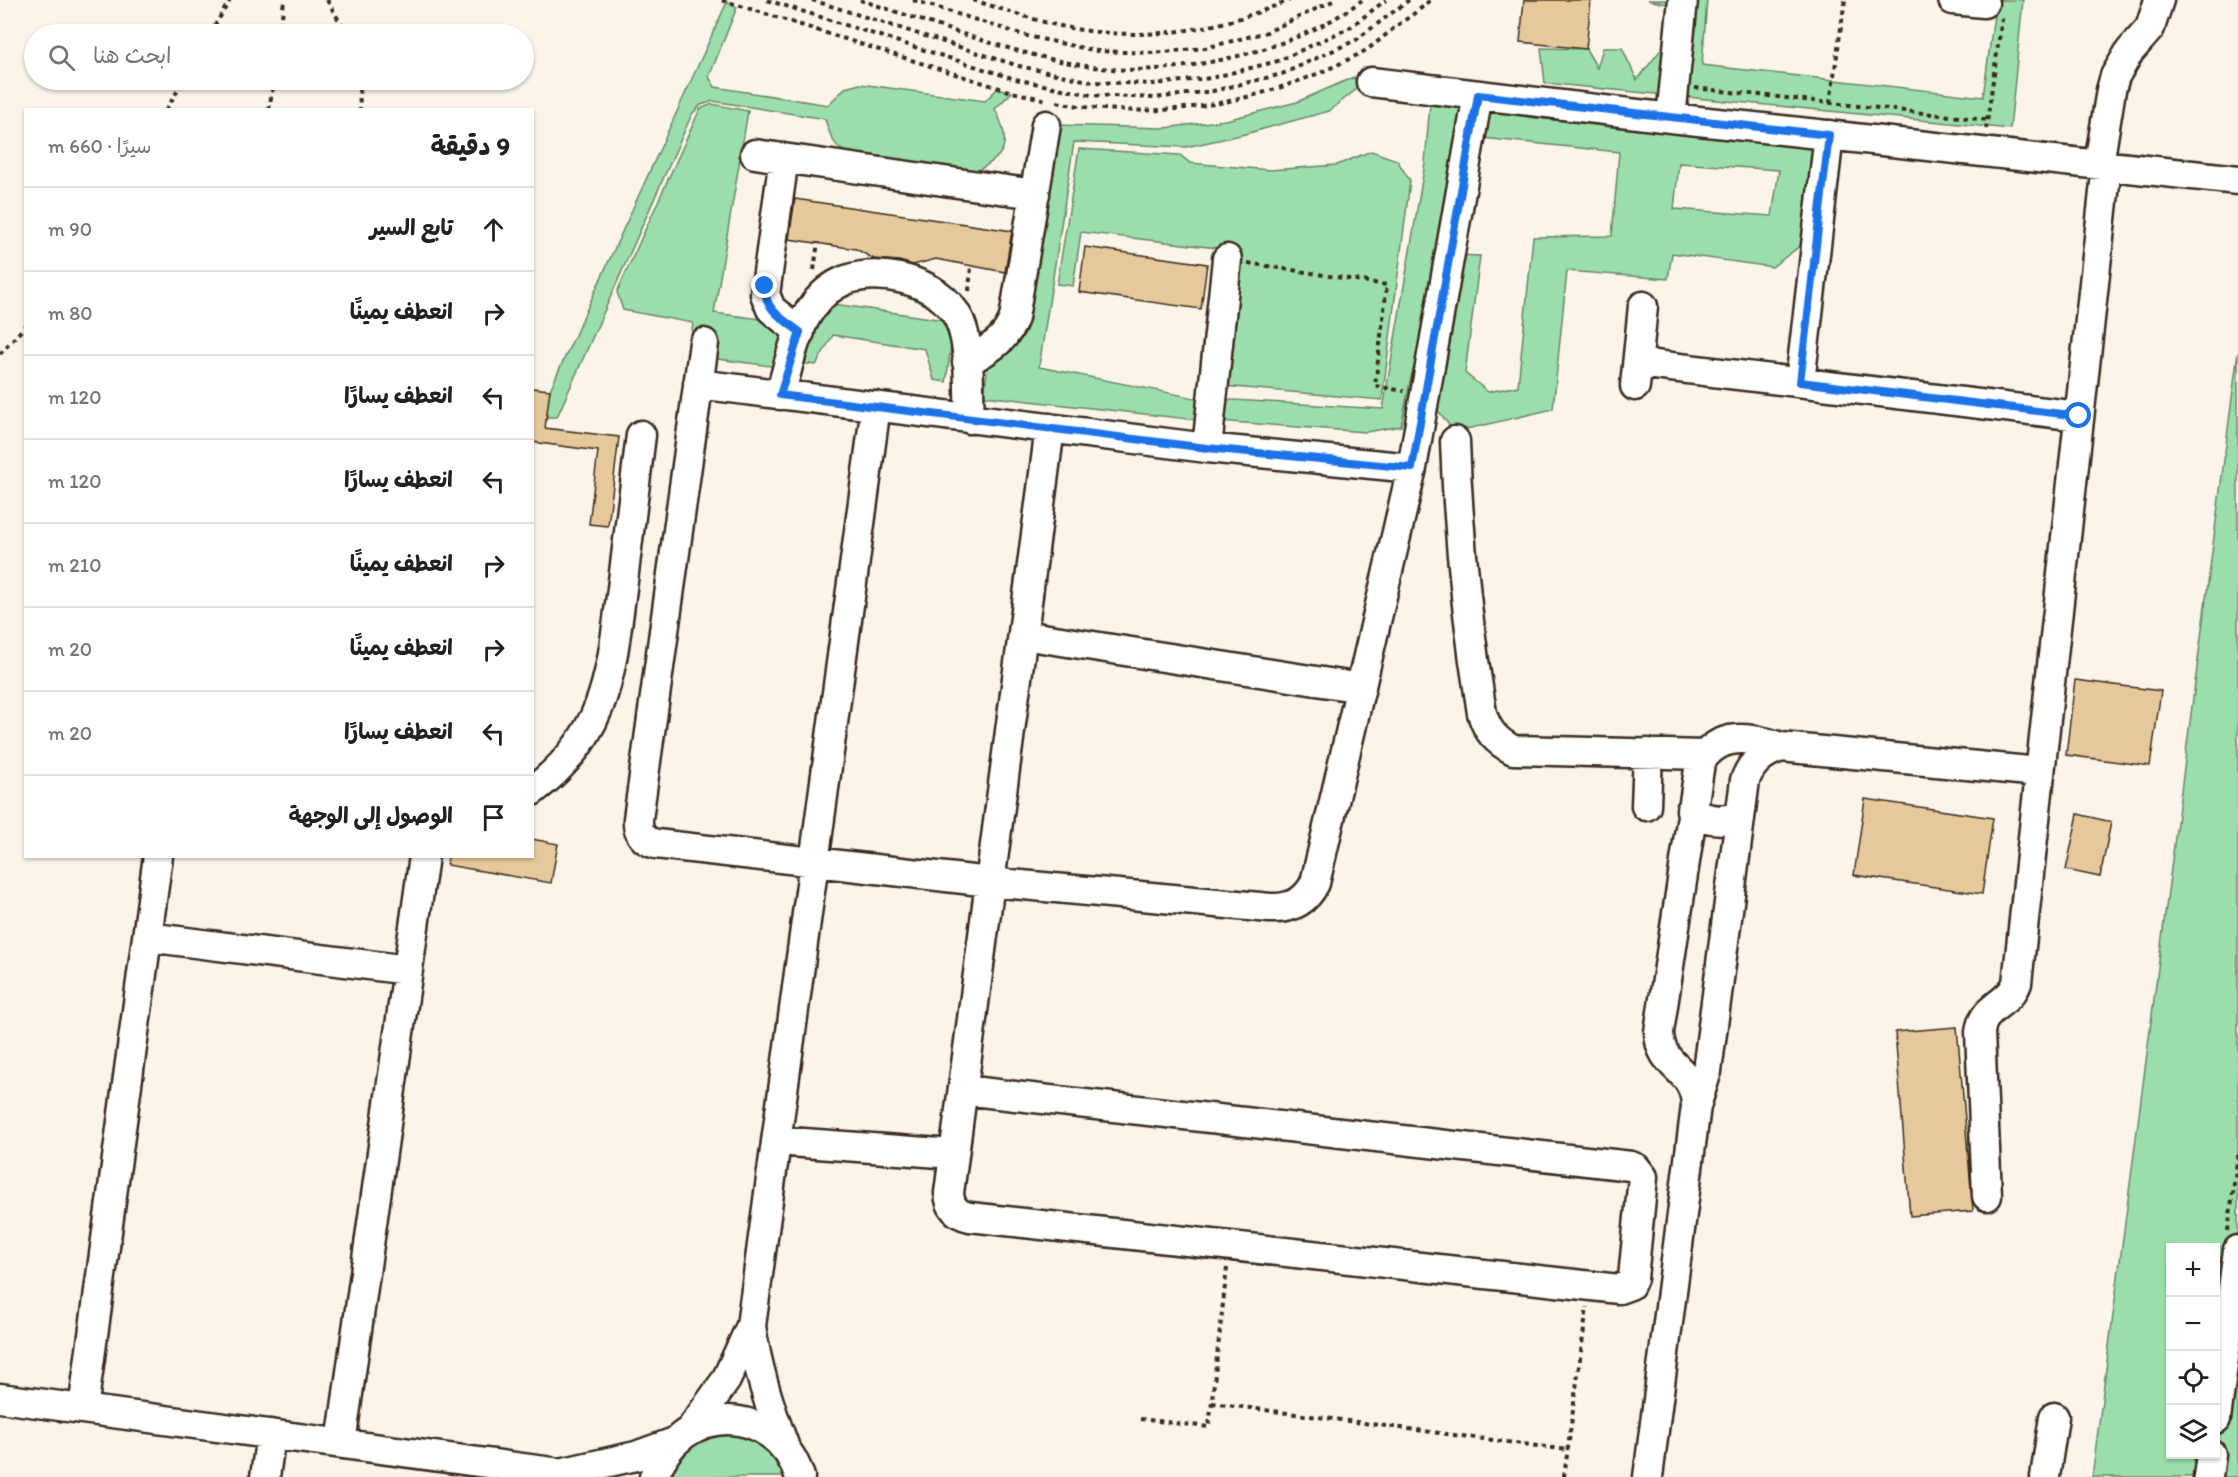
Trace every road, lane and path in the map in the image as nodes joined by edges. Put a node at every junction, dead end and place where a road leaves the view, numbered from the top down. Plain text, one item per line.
1 (231, 0) edge
2 (285, 0) edge
3 (327, 0) edge
4 (722, 0) edge
5 (767, 0) edge
6 (812, 0) edge
7 (860, 0) edge
8 (913, 0) edge
9 (974, 0) edge
10 (1290, 0) edge
11 (1335, 0) edge
12 (1362, 0) edge
13 (1386, 0) edge
14 (1409, 0) edge
15 (1430, 0) edge
16 (1683, 0) edge
17 (1845, 0) edge
18 (1953, 0) edge
19 (2159, 0) edge
20 (1994, 7) joint
21 (216, 24) edge
22 (281, 24) edge
23 (341, 24) edge
24 (1371, 82) dead end
25 (1674, 86) junction
26 (178, 90) edge
27 (272, 90) edge
28 (359, 90) edge
29 (1478, 95) junction
30 (1830, 103) junction
31 (167, 108) edge
32 (269, 108) edge
33 (360, 108) edge
34 (1671, 118) junction
35 (1987, 120) junction
36 (1046, 125) dead end
37 (1829, 135) junction
38 (1982, 151) junction
39 (754, 154) dead end
40 (784, 158) junction
41 (2103, 165) junction
42 (2238, 180) edge
43 (1035, 194) junction
44 (818, 242) dead end
45 (1227, 260) joint
46 (971, 266) dead end
47 (813, 280) dead end
48 (969, 294) dead end
49 (1643, 306) dead end
50 (802, 326) junction
51 (24, 327) edge
52 (704, 343) dead end
53 (966, 353) junction
54 (0, 354) edge
55 (1800, 382) junction
56 (698, 384) junction
57 (1425, 394) junction
58 (780, 395) junction
59 (876, 406) junction
60 (2079, 416) junction
61 (970, 419) junction
62 (1050, 428) junction
63 (641, 435) dead end
64 (1455, 441) dead end
65 (1207, 448) junction
66 (1412, 468) junction
67 (1023, 635) junction
68 (1361, 688) junction
69 (1781, 747) junction
70 (1711, 750) junction
71 (1648, 753) junction
72 (1748, 771) junction
73 (2039, 772) junction
74 (534, 789) edge
75 (1646, 806) dead end
76 (1691, 810) junction
77 (1740, 816) junction
78 (158, 858) edge
79 (424, 858) edge
80 (814, 862) junction
81 (990, 882) junction
82 (147, 937) junction
83 (408, 970) junction
84 (1709, 1059) junction
85 (1681, 1071) junction
86 (963, 1090) junction
87 (1696, 1107) junction
88 (776, 1141) junction
89 (954, 1154) junction
90 (1987, 1196) dead end
91 (1230, 1245) junction
92 (2238, 1250) edge
93 (1590, 1285) junction
94 (751, 1326) junction
95 (0, 1398) edge
96 (1212, 1403) junction
97 (2218, 1405) edge
98 (83, 1409) junction
99 (2054, 1418) dead end
100 (1140, 1419) dead end
101 (271, 1434) junction
102 (681, 1436) junction
103 (341, 1443) junction
104 (1568, 1450) junction
105 (2210, 1459) edge
106 (799, 1465) edge
107 (514, 1472) edge
108 (565, 1475) edge
109 (265, 1477) edge
110 (654, 1477) edge
111 (1564, 1477) edge
112 (1648, 1477) edge
113 (2045, 1477) edge
114 (2208, 1477) edge

1 - 21 path
2 - 22 path
3 - 23 path
4 - 15 path
5 - 14 path
6 - 13 path
7 - 12 path
8 - 11 path
9 - 10 path
16 - 25 street
17 - 30 path
18 - 20 street
19 - 41 street
20 - 35 path
24 - 29 street
25 - 30 path
25 - 34 street
26 - 31 path
27 - 32 path
28 - 33 path
29 - 34 street
29 - 57 street
30 - 35 path
34 - 37 street
35 - 38 path
36 - 43 street
37 - 38 street
37 - 55 street
38 - 41 street
39 - 40 street
40 - 43 street
40 - 50 street
41 - 42 street
41 - 60 street
43 - 53 street
44 - 47 path
45 - 57 path
45 - 65 street
46 - 48 path
49 - 55 street
50 - 53 street
50 - 58 street
51 - 54 path
52 - 56 street
53 - 61 street
55 - 60 street
56 - 58 street
56 - 80 street
57 - 66 street
58 - 59 street
59 - 61 street
59 - 80 street
60 - 73 street
61 - 62 street
62 - 65 street
62 - 67 street
63 - 74 street
64 - 71 street
65 - 66 street
66 - 68 street
67 - 68 street
67 - 81 street
68 - 81 street
69 - 70 street
69 - 72 street
69 - 73 street
70 - 71 street
70 - 72 street
70 - 76 street
71 - 75 street
72 - 77 street
73 - 90 street
76 - 77 street
76 - 85 street
77 - 84 street
78 - 82 street
79 - 83 street
80 - 81 street
80 - 88 street
81 - 86 street
82 - 83 street
82 - 98 street
83 - 103 street
84 - 85 street
84 - 87 street
85 - 87 street
86 - 89 street
86 - 93 street
87 - 112 street
88 - 89 street
88 - 94 street
89 - 91 street
91 - 93 street
91 - 96 path
92 - 97 street
93 - 104 path
94 - 102 street
94 - 106 street
95 - 98 street
96 - 100 path
96 - 104 path
98 - 101 street
99 - 113 street
101 - 103 street
101 - 109 street
102 - 106 street
102 - 108 street
102 - 110 street
103 - 107 street
104 - 111 path
105 - 114 street
107 - 108 street

